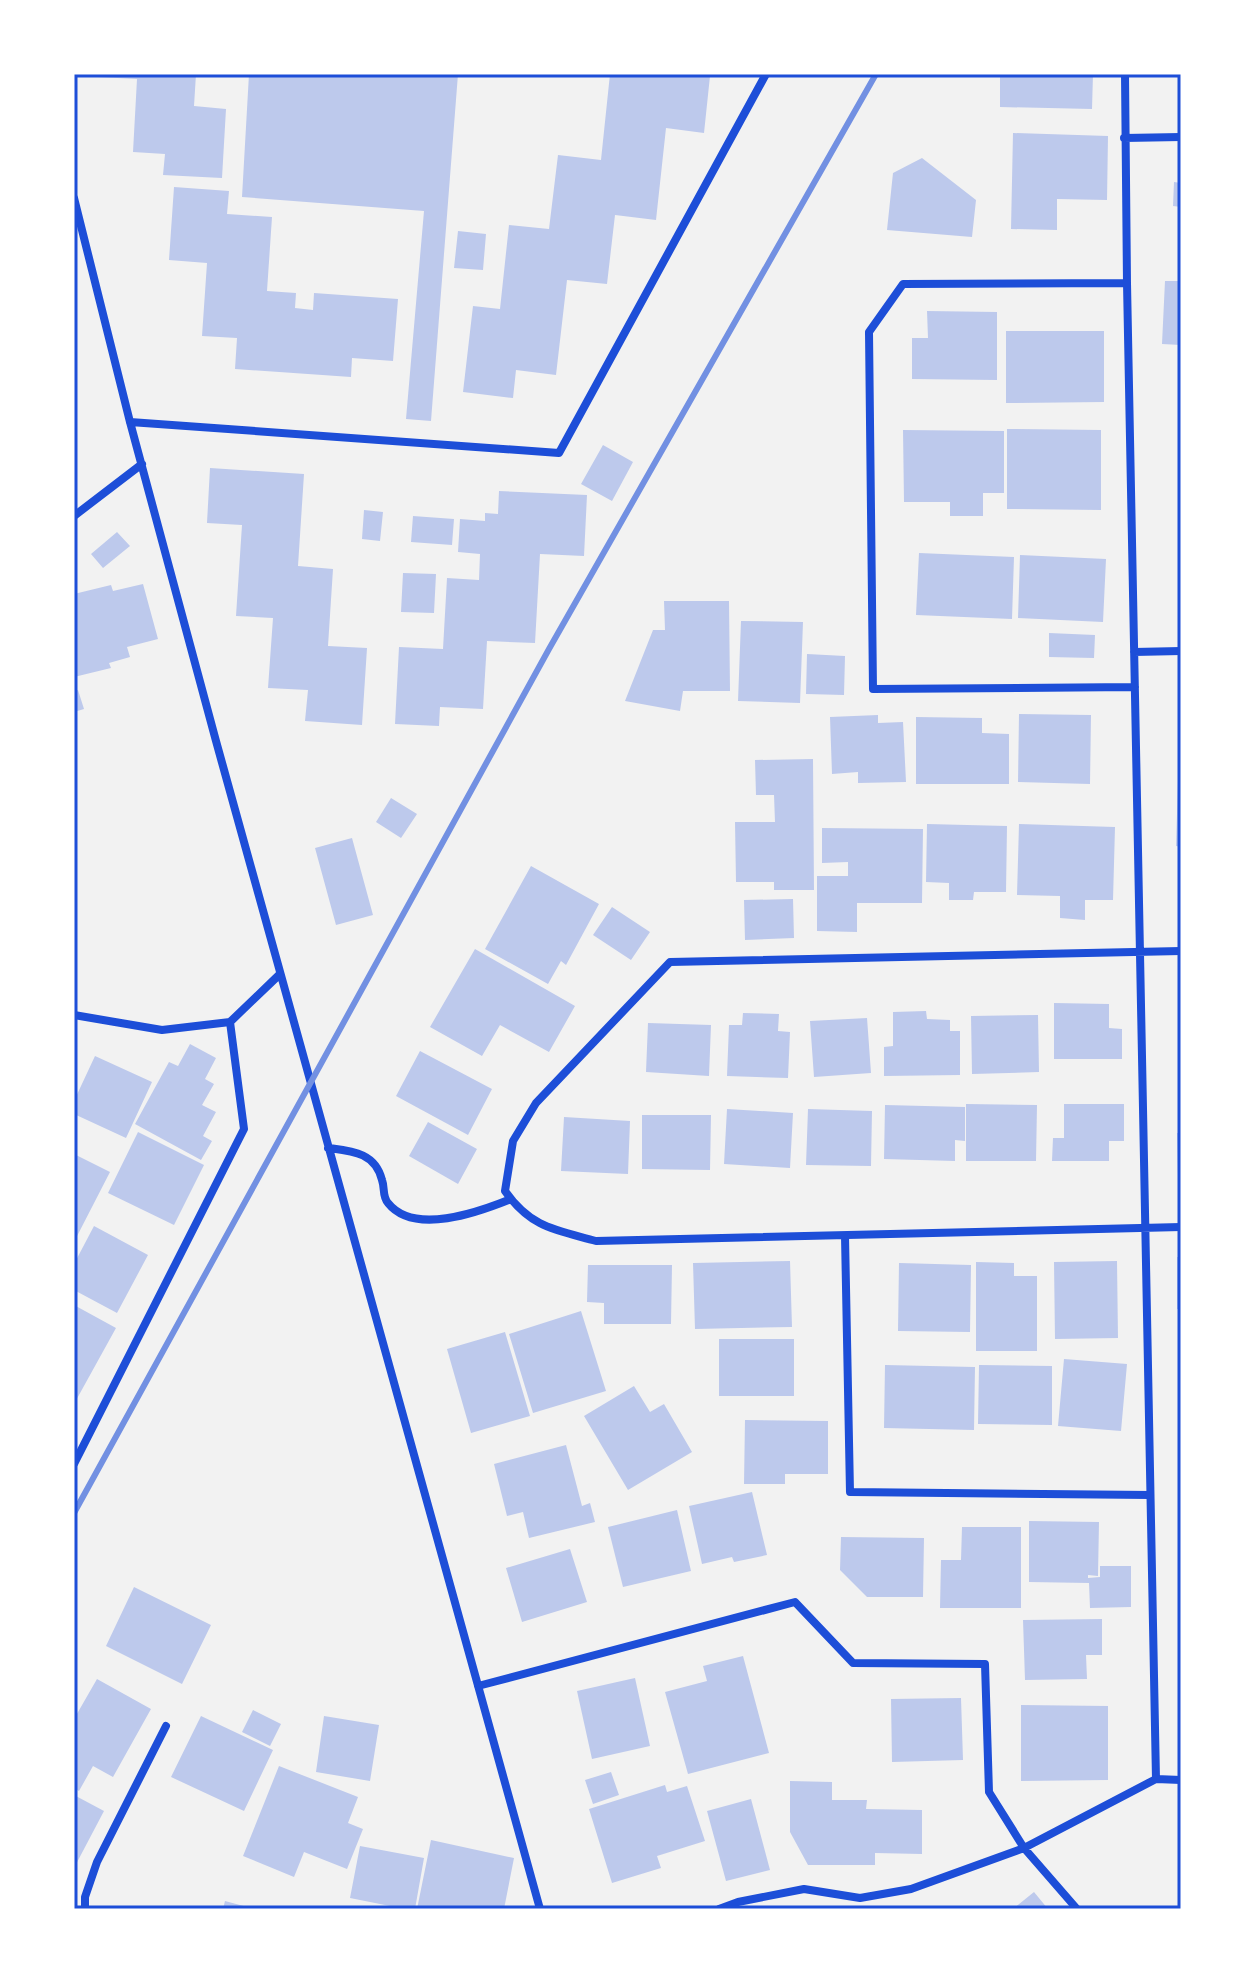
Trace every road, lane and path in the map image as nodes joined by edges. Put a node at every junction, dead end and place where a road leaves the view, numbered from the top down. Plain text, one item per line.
1 (766, 74) edge
2 (1125, 74) edge
3 (1181, 137) edge
4 (1124, 138) junction
5 (74, 198) edge
6 (1127, 283) junction
7 (130, 422) junction
8 (142, 464) junction
9 (74, 516) edge
10 (1181, 651) edge
11 (1134, 652) junction
12 (1135, 687) junction
13 (1140, 951) junction
14 (1181, 951) edge
15 (280, 974) junction
16 (74, 1015) edge
17 (230, 1022) junction
18 (328, 1148) junction
19 (511, 1199) junction
20 (1145, 1227) junction
21 (1181, 1227) edge
22 (845, 1236) junction
23 (74, 1464) edge
24 (1150, 1495) junction
25 (478, 1686) junction
26 (166, 1726) dead end
27 (1156, 1779) junction
28 (1181, 1780) edge
29 (1024, 1848) junction
30 (85, 1909) edge
31 (540, 1909) edge
32 (719, 1909) edge
33 (1077, 1909) edge

1 - 7 street
2 - 4 street
3 - 4 street
4 - 6 street
5 - 7 street
6 - 11 street
6 - 12 street
7 - 8 street
8 - 9 street
8 - 15 street
10 - 11 street
11 - 12 street
12 - 13 street
13 - 14 street
13 - 19 street
13 - 20 street
15 - 17 street
15 - 18 street
16 - 17 street
17 - 23 street
18 - 19 street
18 - 25 street
19 - 22 street
20 - 21 street
20 - 22 street
20 - 24 street
22 - 24 street
24 - 27 street
25 - 29 street
25 - 31 street
26 - 30 street
27 - 28 street
27 - 29 street
29 - 32 street
29 - 33 street

